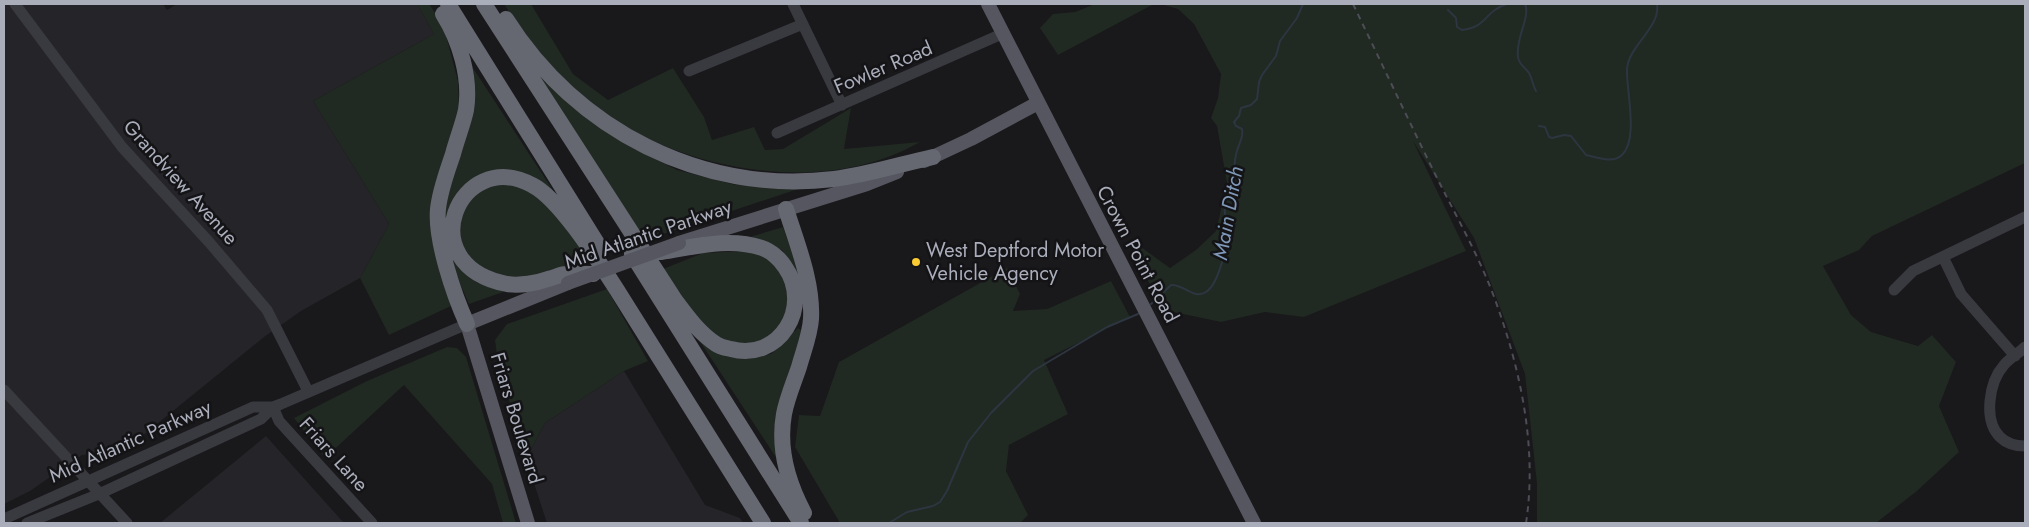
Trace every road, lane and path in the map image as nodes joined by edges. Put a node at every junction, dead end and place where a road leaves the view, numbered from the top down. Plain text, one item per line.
1 (15, 4) edge
2 (437, 4) edge
3 (448, 4) edge
4 (476, 4) edge
5 (484, 4) edge
6 (497, 4) edge
7 (792, 4) edge
8 (988, 4) edge
9 (803, 24) junction
10 (1004, 33) junction
11 (689, 71) dead end
12 (1038, 103) junction
13 (842, 105) junction
14 (777, 133) dead end
15 (934, 157) junction
16 (786, 209) junction
17 (2025, 217) edge
18 (681, 246) junction
19 (648, 254) joint
20 (1943, 257) junction
21 (593, 274) joint
22 (566, 278) junction
23 (1894, 290) dead end
24 (467, 324) junction
25 (2025, 348) edge
26 (2015, 356) junction
27 (4, 390) edge
28 (308, 391) junction
29 (273, 407) junction
30 (2025, 446) edge
31 (87, 482) junction
32 (99, 494) junction
33 (4, 520) edge
34 (27, 523) edge
35 (127, 523) edge
36 (372, 523) edge
37 (528, 523) edge
38 (764, 523) edge
39 (774, 523) edge
40 (801, 523) edge
41 (810, 523) edge
42 (1254, 523) edge

1 - 28 street, Grandview Avenue
2 - 24 highway
3 - 39 highway
4 - 40 highway
5 - 18 highway
6 - 15 highway
7 - 9 street
8 - 10 main road, Crown Point Road
9 - 11 street
9 - 13 street
10 - 12 main road, Crown Point Road
10 - 13 street, Fowler Road
12 - 15 main road, Mid Atlantic Parkway
12 - 42 main road, Crown Point Road
13 - 14 street, Fowler Road
15 - 16 main road, Mid Atlantic Parkway
16 - 18 main road, Mid Atlantic Parkway
16 - 41 highway
17 - 20 street
18 - 19 highway, bridge
19 - 21 main road, Mid Atlantic Parkway, bridge
20 - 23 street
20 - 26 street
21 - 22 highway
22 - 24 main road, Mid Atlantic Parkway
22 - 38 highway
24 - 28 street, Mid Atlantic Parkway
24 - 37 main road, Friars Boulevard
25 - 26 street
26 - 30 street
27 - 31 street
28 - 29 street, Mid Atlantic Parkway
29 - 31 street, Mid Atlantic Parkway
29 - 32 street, Mid Atlantic Parkway
29 - 36 street, Friars Lane
31 - 32 street
31 - 33 street, Mid Atlantic Parkway
32 - 34 street, Mid Atlantic Parkway
32 - 35 street

